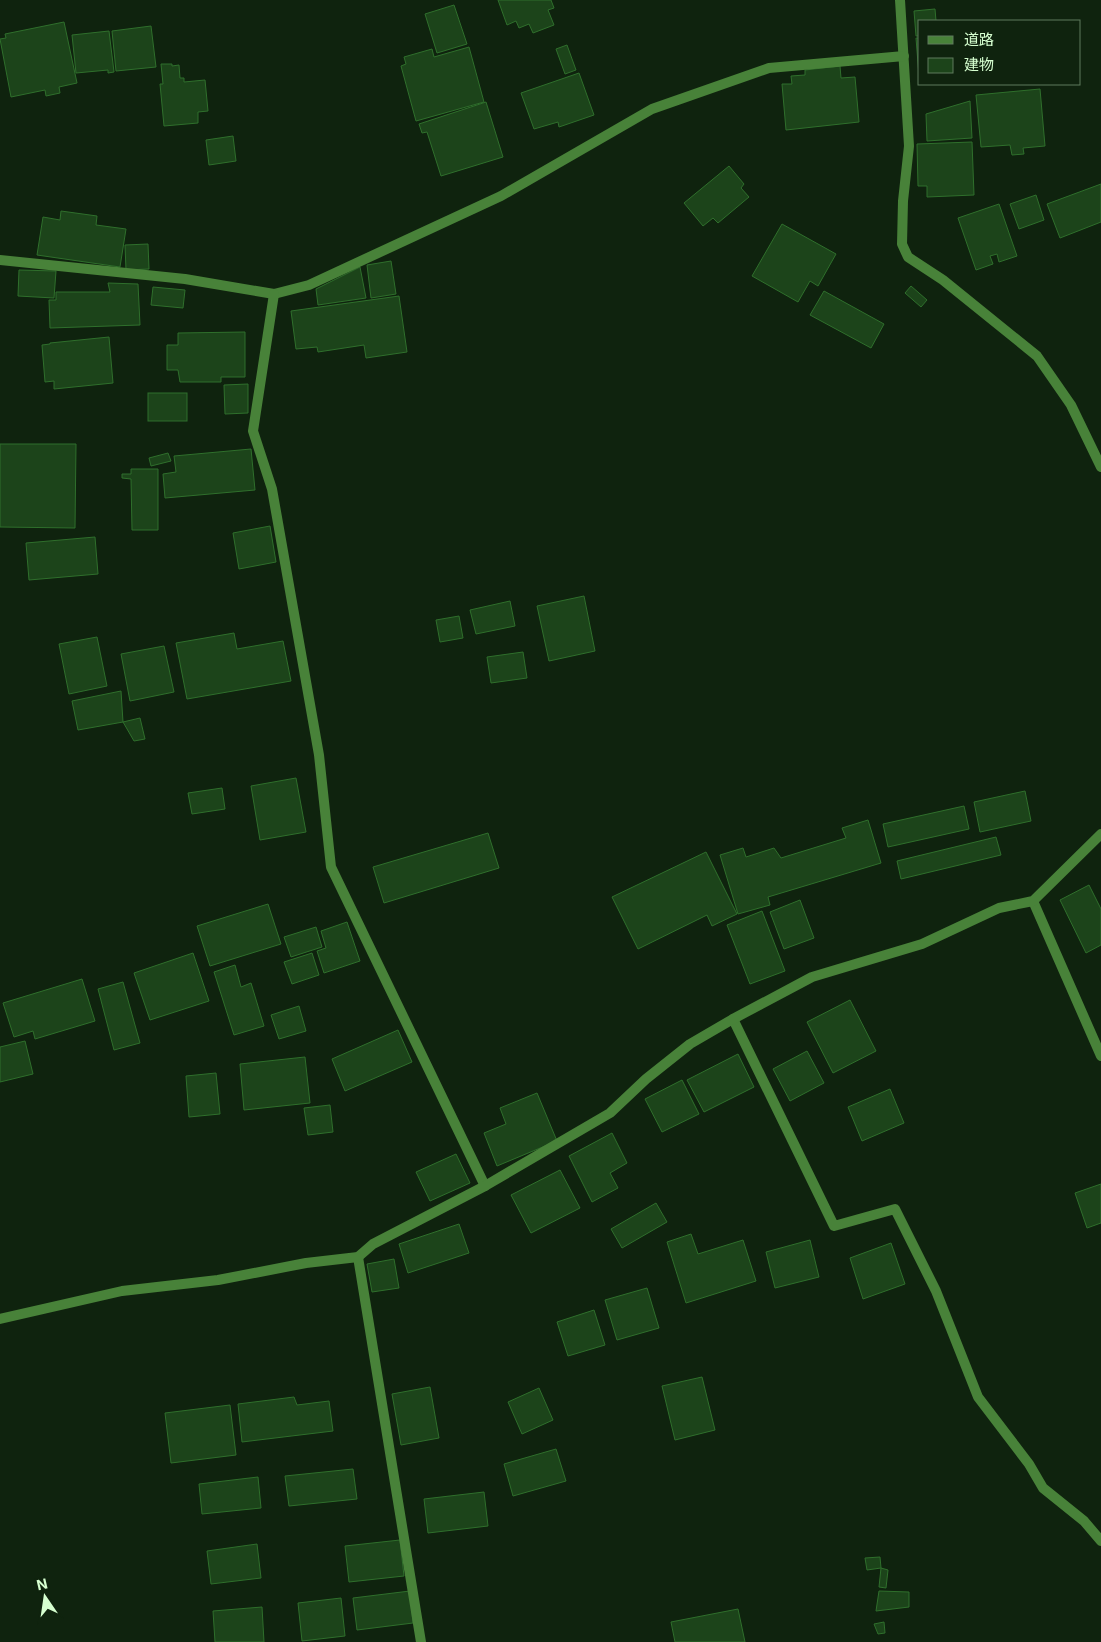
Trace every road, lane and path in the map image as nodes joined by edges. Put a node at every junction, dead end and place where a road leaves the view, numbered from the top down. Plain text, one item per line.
1 (900, 0) edge
2 (904, 56) junction
3 (0, 260) edge
4 (274, 294) junction
5 (1099, 455) edge
6 (1101, 467) edge
7 (1101, 834) edge
8 (1033, 901) junction
9 (733, 1019) junction
10 (1101, 1056) edge
11 (486, 1186) junction
12 (358, 1257) junction
13 (0, 1319) edge
14 (1101, 1541) edge
15 (421, 1642) edge

1 - 2 street
2 - 4 street
2 - 5 street
3 - 4 street
4 - 11 street
5 - 6 street
7 - 8 street
8 - 9 street
8 - 10 street
9 - 11 street
9 - 14 street
11 - 12 street
12 - 13 street
12 - 15 street

